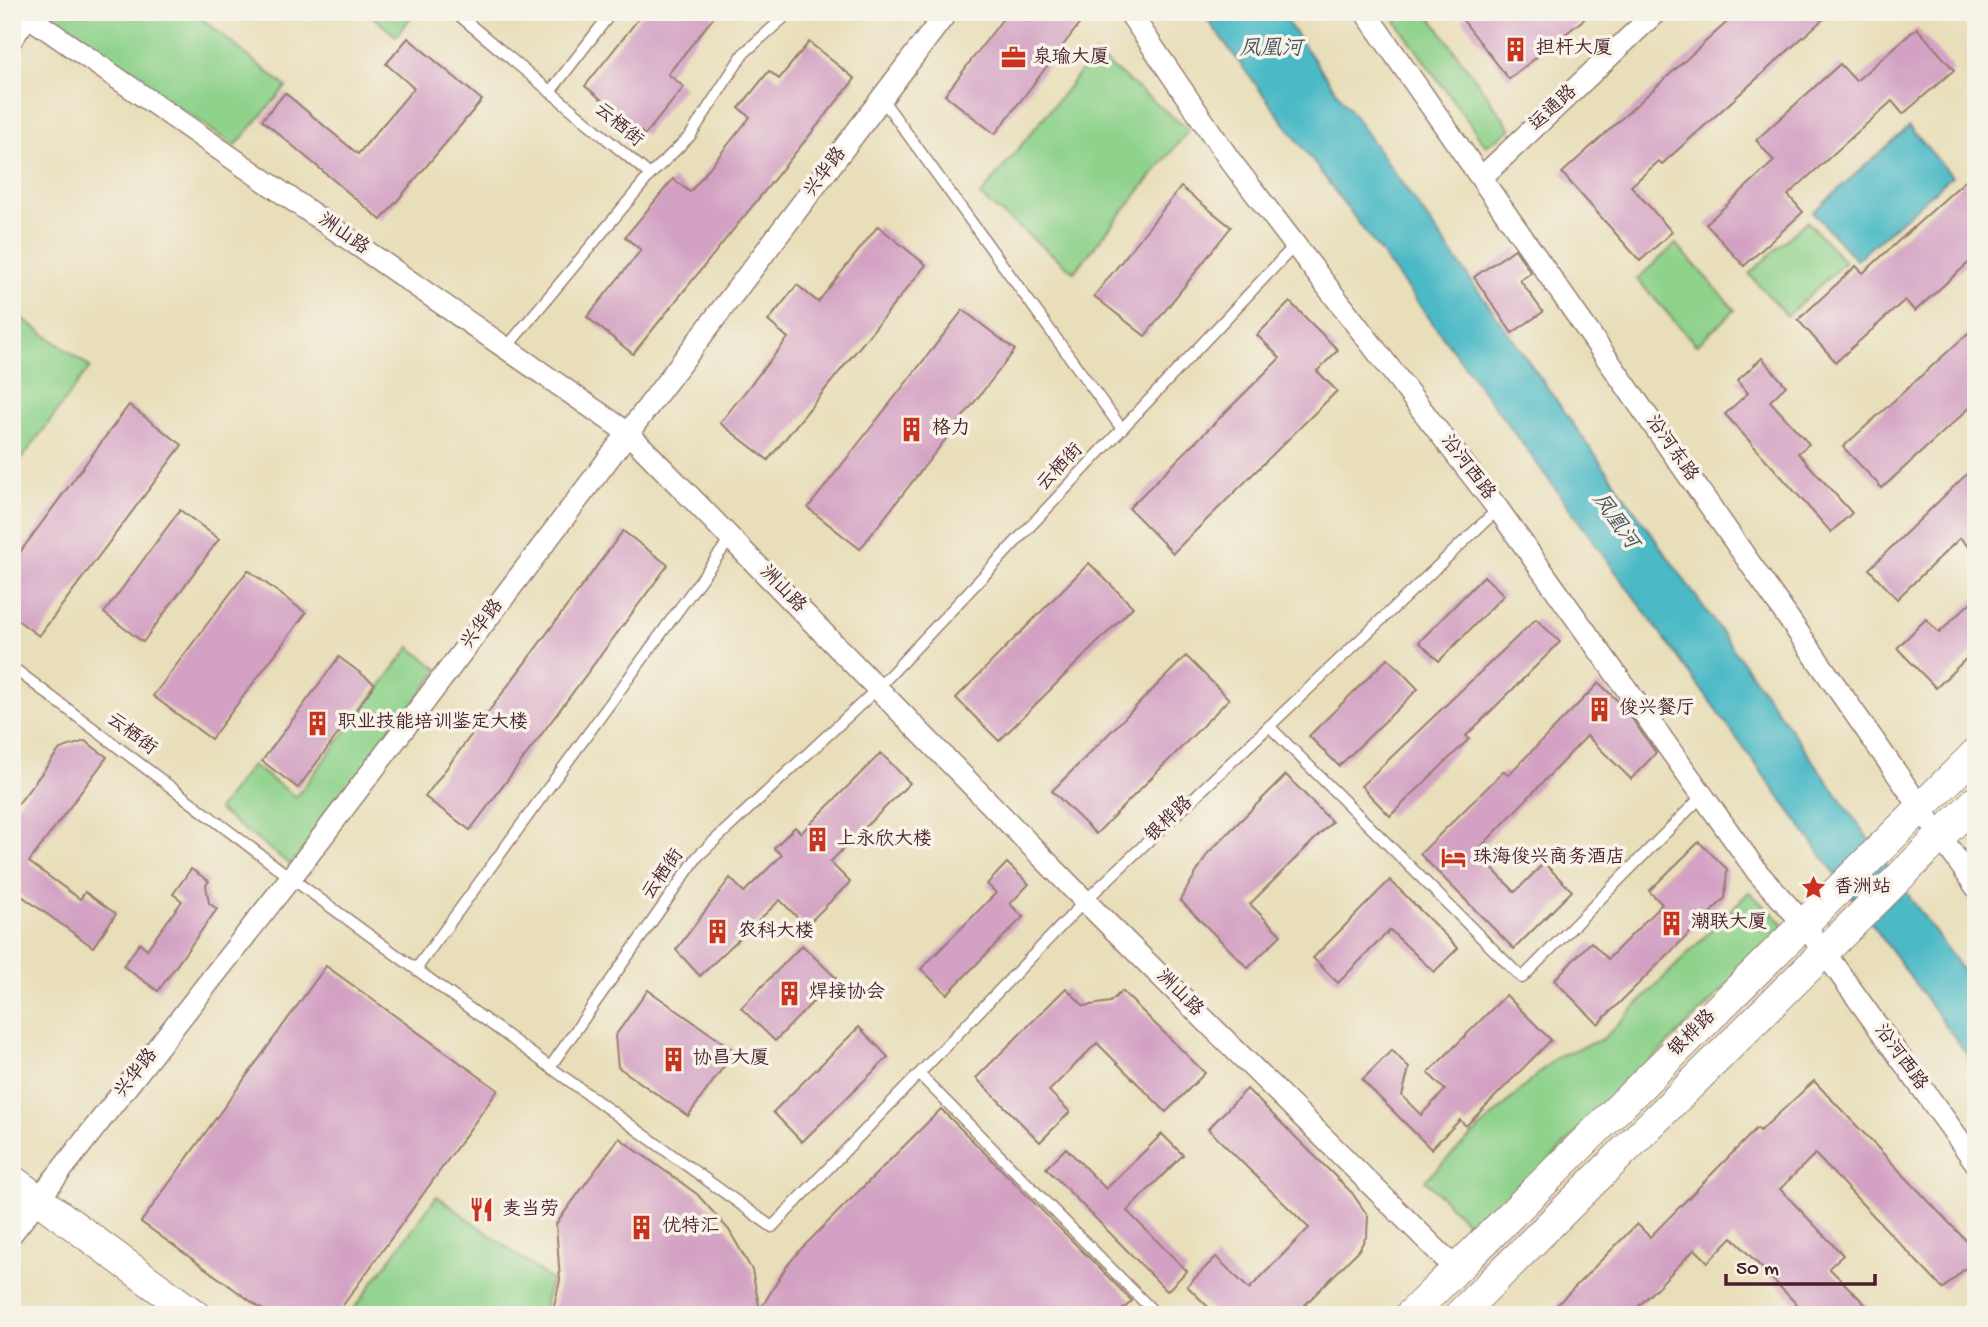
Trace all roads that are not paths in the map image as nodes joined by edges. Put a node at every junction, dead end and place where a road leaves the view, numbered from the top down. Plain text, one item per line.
1 (455, 12) edge
2 (612, 12) edge
3 (790, 12) edge
4 (947, 12) edge
5 (1129, 12) edge
6 (1365, 12) edge
7 (1657, 12) edge
8 (31, 15) edge
9 (12, 48) edge
10 (550, 92) junction
11 (882, 99) junction
12 (650, 175) junction
13 (1482, 177) junction
14 (1296, 244) junction
15 (506, 348) junction
16 (1122, 429) junction
17 (628, 433) junction
18 (1498, 509) junction
19 (731, 538) junction
20 (12, 667) edge
21 (878, 688) junction
22 (1269, 726) junction
23 (1976, 753) edge
24 (1704, 794) junction
25 (1976, 801) edge
26 (1921, 807) junction
27 (1940, 837) junction
28 (291, 878) junction
29 (1976, 887) edge
30 (1085, 901) junction
31 (1804, 924) junction
32 (1824, 953) junction
33 (416, 970) junction
34 (550, 1067) junction
35 (919, 1074) junction
36 (1976, 1163) edge
37 (12, 1180) edge
38 (39, 1199) junction
39 (12, 1233) edge
40 (1456, 1269) junction
41 (195, 1315) edge
42 (1157, 1315) edge
43 (1410, 1315) edge
44 (1459, 1315) edge

1 - 10 lane, 云栖街
2 - 10 lane
3 - 12 lane
4 - 11 street, 兴华路
5 - 14 street, 沿河西路
6 - 13 street, 沿河东路
7 - 13 street, 运通路
8 - 9 lane
8 - 15 street, 洲山路
10 - 12 lane, 云栖街
11 - 16 lane
11 - 17 street, 兴华路
12 - 15 lane, 云栖街
13 - 26 street, 沿河东路
14 - 16 lane, 云栖街
14 - 18 street, 沿河西路
15 - 17 street, 洲山路
16 - 21 lane, 云栖街
17 - 19 street, 洲山路
17 - 28 street, 兴华路
18 - 22 lane, 银桦路
18 - 24 street, 沿河西路
19 - 21 street, 洲山路
19 - 33 lane
20 - 28 lane, 云栖街
21 - 30 street, 洲山路
21 - 34 lane, 云栖街
22 - 24 lane
22 - 30 lane, 银桦路
23 - 26 main road, 银桦路
24 - 31 street, 沿河西路
25 - 27 main road, 银桦路
26 - 27 street, 沿河东路
26 - 31 main road, 银桦路
27 - 29 street, 沿河东路
27 - 32 main road, 银桦路
28 - 33 lane, 云栖街
28 - 38 street, 兴华路
30 - 35 lane, 银桦路
30 - 40 street, 洲山路
31 - 32 street, 沿河西路
31 - 40 main road, 银桦路
32 - 36 street, 沿河西路
32 - 44 main road, 银桦路
33 - 34 lane, 云栖街
34 - 35 lane, 银桦路
35 - 42 lane
37 - 38 main road
38 - 39 street, 兴华路
38 - 41 main road
40 - 43 main road, 银桦路

